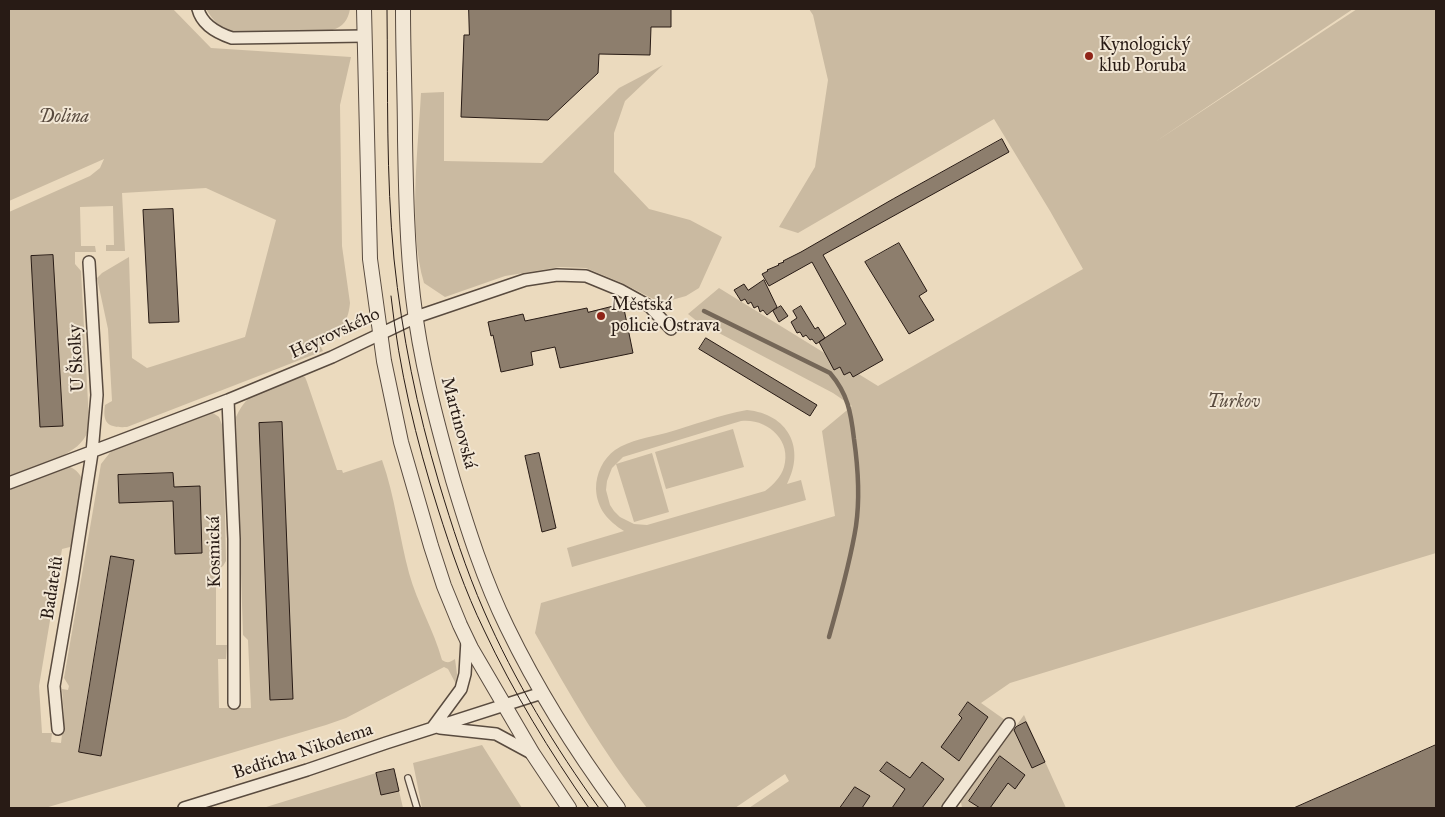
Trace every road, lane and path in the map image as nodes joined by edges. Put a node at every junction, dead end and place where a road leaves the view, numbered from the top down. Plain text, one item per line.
1 (198, 9) edge
2 (364, 9) edge
3 (403, 9) edge
4 (365, 36) junction
5 (89, 262) dead end
6 (416, 317) junction
7 (672, 329) dead end
8 (379, 334) junction
9 (228, 400) junction
10 (92, 452) junction
11 (9, 482) edge
12 (467, 640) junction
13 (542, 693) junction
14 (234, 703) dead end
15 (504, 706) junction
16 (1009, 724) dead end
17 (433, 728) junction
18 (58, 729) dead end
19 (533, 754) junction
20 (408, 778) dead end
21 (184, 808) edge
22 (417, 808) edge
23 (569, 808) edge
24 (618, 808) edge
25 (949, 808) edge

1 - 4 street
2 - 4 street
3 - 6 street, Martinovská
4 - 8 street
5 - 10 street, U Školky
6 - 7 street, Heyrovského
6 - 8 street, Heyrovského
6 - 13 street, Martinovská
8 - 9 street, Heyrovského
8 - 12 street
9 - 10 street, Heyrovského
9 - 14 street, Kosmická
10 - 11 street, Heyrovského
10 - 18 street, Badatelů
12 - 15 street
12 - 17 street
13 - 15 street, Bedřicha Nikodema
13 - 24 street, Martinovská
15 - 17 street, Bedřicha Nikodema
15 - 19 street
16 - 25 street
17 - 19 street, Bedřicha Nikodema
17 - 21 street, Bedřicha Nikodema
19 - 23 street
20 - 22 lane

